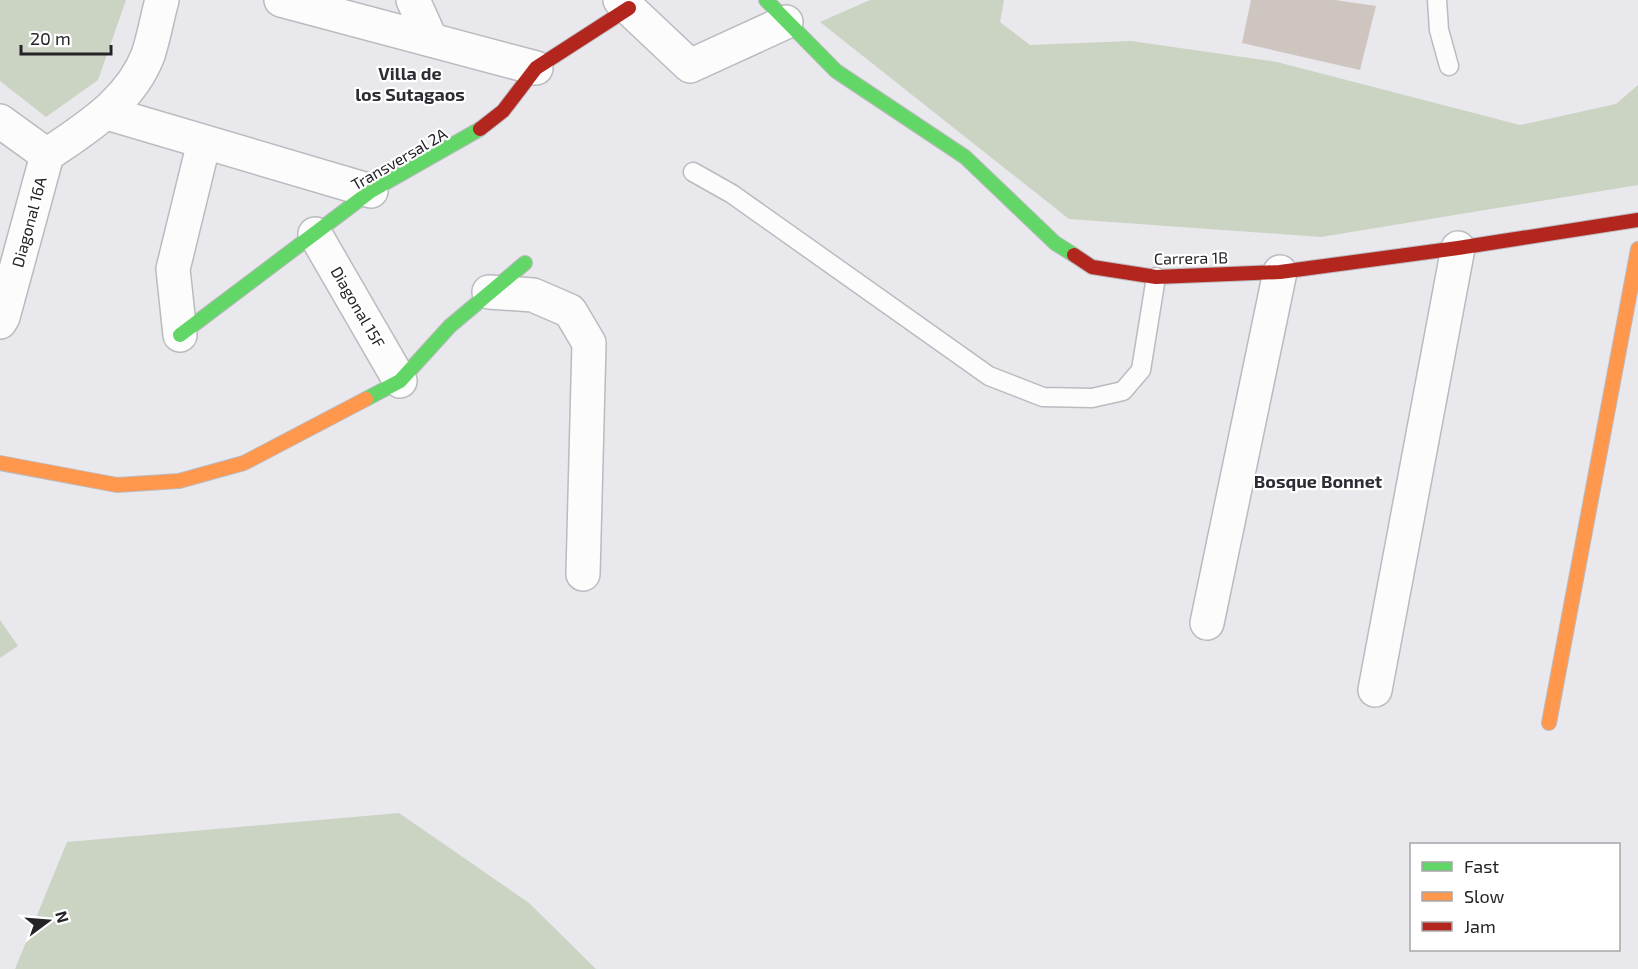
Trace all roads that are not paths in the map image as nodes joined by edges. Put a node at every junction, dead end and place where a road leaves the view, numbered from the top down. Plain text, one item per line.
1 (162, 0) edge
2 (280, 0) edge
3 (413, 0) edge
4 (1437, 0) edge
5 (625, 4) edge
6 (776, 11) edge
7 (431, 40) junction
8 (1449, 66) dead end
9 (536, 68) junction
10 (107, 113) junction
11 (0, 121) edge
12 (204, 142) junction
13 (47, 155) junction
14 (693, 172) dead end
15 (371, 191) junction
16 (1638, 220) edge
17 (315, 234) junction
18 (1458, 248) junction
19 (1638, 249) edge
20 (525, 263) dead end
21 (1280, 272) junction
22 (1156, 277) junction
23 (489, 292) junction
24 (1, 318) edge
25 (180, 335) joint
26 (400, 381) junction
27 (0, 463) edge
28 (583, 574) dead end
29 (1207, 623) dead end
30 (1375, 690) dead end
31 (1549, 723) dead end

1 - 10 street
2 - 7 street
3 - 7 street
4 - 8 lane
5 - 6 street
5 - 9 street, Transversal 2A
6 - 22 street, Carrera 1B
7 - 9 street
9 - 15 street, Transversal 2A
10 - 12 street
10 - 13 street
11 - 13 street
12 - 15 street
12 - 25 street
13 - 24 street, Diagonal 16A
14 - 22 lane
15 - 17 street, Transversal 2A
16 - 18 street, Carrera 1B
17 - 25 street, Transversal 2A
17 - 26 street, Diagonal 15F
18 - 21 street, Carrera 1B
18 - 30 street
19 - 31 street
20 - 23 street
21 - 22 street, Carrera 1B
21 - 29 street
23 - 26 street
23 - 28 street
26 - 27 street

